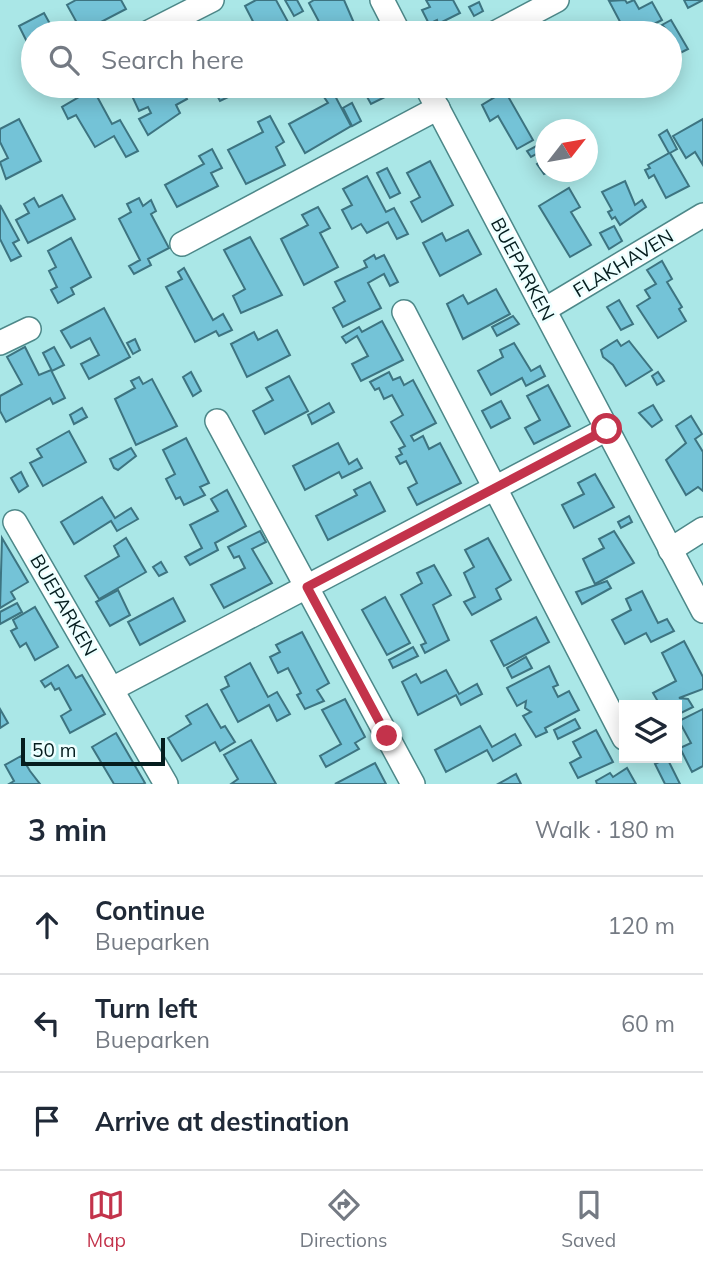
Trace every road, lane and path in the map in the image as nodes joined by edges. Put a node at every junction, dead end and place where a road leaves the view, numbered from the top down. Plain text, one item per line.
1 (212, 0) edge
2 (382, 0) edge
3 (557, 0) edge
4 (171, 21) edge
5 (393, 21) edge
6 (518, 21) edge
7 (433, 98) edge
8 (438, 108) junction
9 (703, 215) edge
10 (182, 244) dead end
11 (544, 310) junction
12 (404, 312) dead end
13 (29, 329) dead end
14 (0, 343) edge
15 (217, 421) dead end
16 (607, 429) junction
17 (494, 486) junction
18 (15, 522) dead end
19 (703, 529) edge
20 (670, 550) junction
21 (307, 587) junction
22 (703, 611) edge
23 (112, 689) junction
24 (619, 728) edge
25 (166, 784) edge
26 (413, 784) edge

1 - 4 street
2 - 5 street
3 - 6 street
7 - 8 street, BUEPARKEN
8 - 10 street
8 - 11 street, BUEPARKEN
9 - 11 street, FLAKHAVEN
11 - 16 street, BUEPARKEN
12 - 17 street
13 - 14 street
15 - 21 street
16 - 17 street
16 - 20 street, BUEPARKEN
17 - 21 street
17 - 24 street
18 - 23 street, BUEPARKEN
19 - 20 street
20 - 22 street, BUEPARKEN
21 - 23 street
21 - 26 street
23 - 25 street, BUEPARKEN

